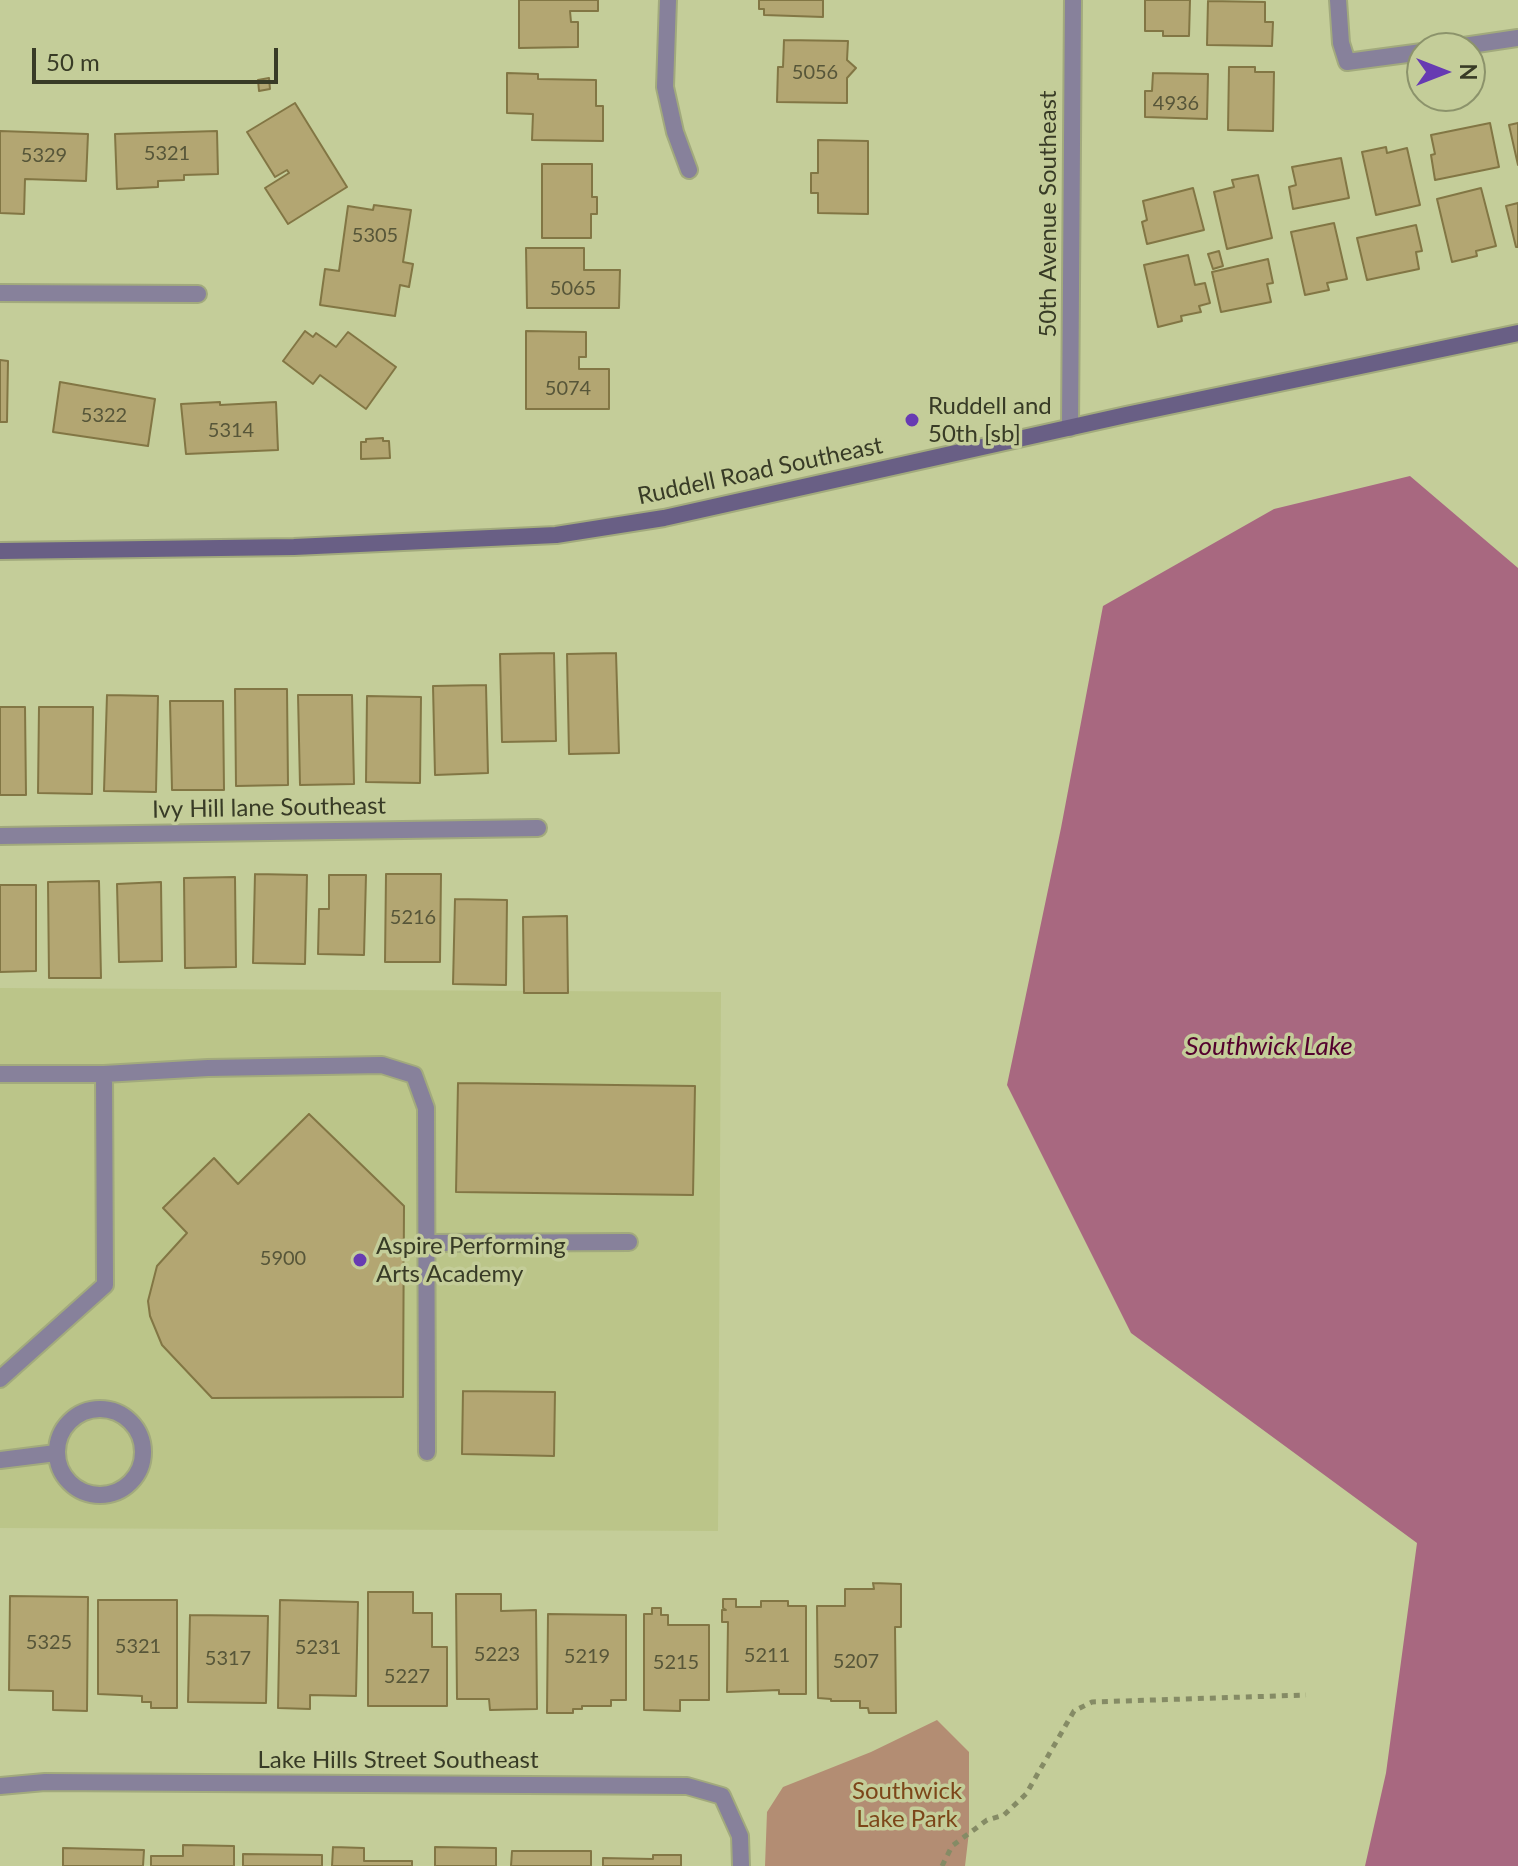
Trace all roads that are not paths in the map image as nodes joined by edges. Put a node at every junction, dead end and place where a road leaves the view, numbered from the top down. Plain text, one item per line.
1 (668, 0) edge
2 (1073, 0) edge
3 (1338, 0) edge
4 (1518, 38) edge
5 (1486, 43) edge
6 (1406, 54) edge
7 (689, 170) dead end
8 (0, 293) edge
9 (198, 294) dead end
10 (1518, 333) edge
11 (1070, 428) junction
12 (0, 551) edge
13 (538, 828) dead end
14 (0, 836) edge
15 (0, 1074) edge
16 (104, 1074) junction
17 (629, 1242) dead end
18 (427, 1243) junction
19 (0, 1379) edge
20 (427, 1452) dead end
21 (56, 1453) junction
22 (0, 1460) edge
23 (0, 1786) edge
24 (741, 1866) edge

1 - 7 street
2 - 11 street, 50th Avenue Southeast
3 - 6 street
4 - 5 street
8 - 9 street
10 - 11 main road, Ruddell Road Southeast
11 - 12 main road, Ruddell Road Southeast
13 - 14 street, Ivy Hill lane Southeast
15 - 16 street
16 - 18 street
16 - 19 street
17 - 18 street
18 - 20 street
21 - 21 street
21 - 22 street
23 - 24 street, Lake Hills Street Southeast

